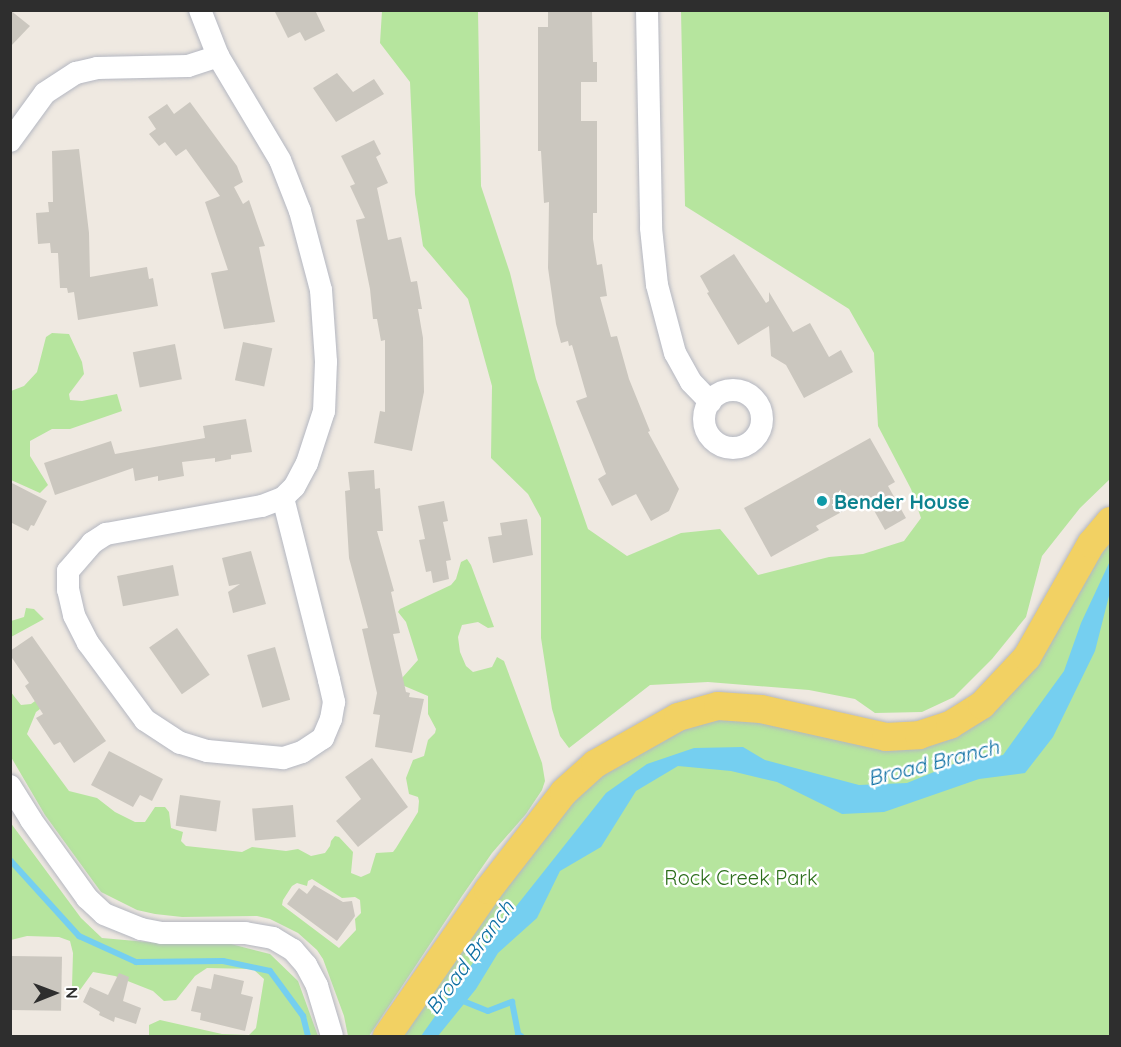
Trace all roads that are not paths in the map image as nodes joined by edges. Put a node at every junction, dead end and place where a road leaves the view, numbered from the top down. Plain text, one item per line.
1 (200, 10) edge
2 (647, 10) edge
3 (218, 56) junction
4 (10, 141) edge
5 (710, 402) dead end
6 (284, 498) junction
7 (1110, 521) edge
8 (10, 786) edge
9 (332, 1036) edge
10 (387, 1036) edge

1 - 3 street
2 - 5 street
3 - 4 street
3 - 6 street
6 - 6 street
7 - 10 main road
8 - 9 street

